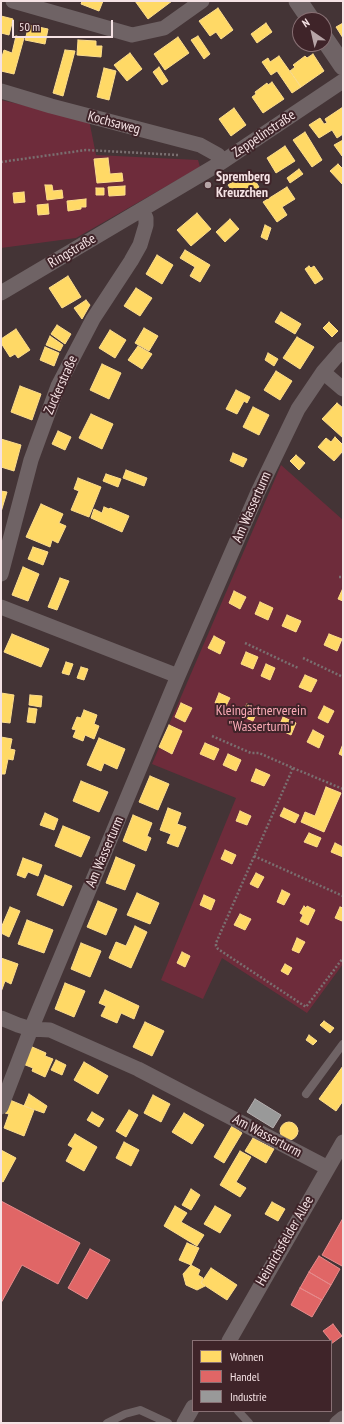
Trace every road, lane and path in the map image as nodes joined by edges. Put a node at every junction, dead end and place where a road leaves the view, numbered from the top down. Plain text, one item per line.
1 (12, 1) edge
2 (202, 1) edge
3 (298, 1) edge
4 (306, 12) edge
5 (332, 50) edge
6 (343, 66) edge
7 (343, 81) edge
8 (1, 92) edge
9 (180, 155) dead end
10 (1, 162) edge
11 (222, 162) junction
12 (142, 210) junction
13 (1, 293) edge
14 (343, 349) edge
15 (323, 372) junction
16 (343, 389) edge
17 (1, 574) edge
18 (339, 577) dead end
19 (343, 577) edge
20 (1, 608) edge
21 (245, 644) dead end
22 (303, 658) dead end
23 (298, 668) dead end
24 (178, 676) junction
25 (343, 677) edge
26 (212, 736) dead end
27 (293, 768) junction
28 (343, 789) edge
29 (254, 856) junction
30 (343, 896) edge
31 (343, 958) edge
32 (1, 1018) edge
33 (31, 1029) junction
34 (343, 1044) edge
35 (306, 1094) dead end
36 (1, 1107) edge
37 (343, 1142) edge
38 (328, 1168) junction
39 (230, 1340) edge
40 (192, 1409) edge
41 (239, 1412) edge
42 (343, 1418) edge
43 (107, 1423) edge
44 (168, 1423) edge
45 (184, 1423) edge
46 (249, 1423) edge
47 (337, 1423) edge

1 - 2 street
3 - 4 street
5 - 6 street
7 - 11 street, Zeppelinstraße
8 - 11 street, Kochsaweg
9 - 10 path
11 - 12 street, Zeppelinstraße
12 - 13 street, Ringstraße
12 - 17 street, Zuckerstraße
14 - 15 street, Am Wasserturm
15 - 16 street
15 - 24 street, Am Wasserturm
18 - 19 path
20 - 24 street
21 - 23 path
22 - 25 path
24 - 33 street, Am Wasserturm
26 - 27 path
27 - 28 path
27 - 29 path
29 - 30 path
29 - 31 path
32 - 33 street, Am Wasserturm
33 - 36 street, Am Wasserturm
33 - 38 street, Am Wasserturm
34 - 35 lane
37 - 38 street, Heinrichsfelder Allee
38 - 39 street, Heinrichsfelder Allee
40 - 45 street
41 - 46 lane
42 - 47 street
43 - 44 lane

